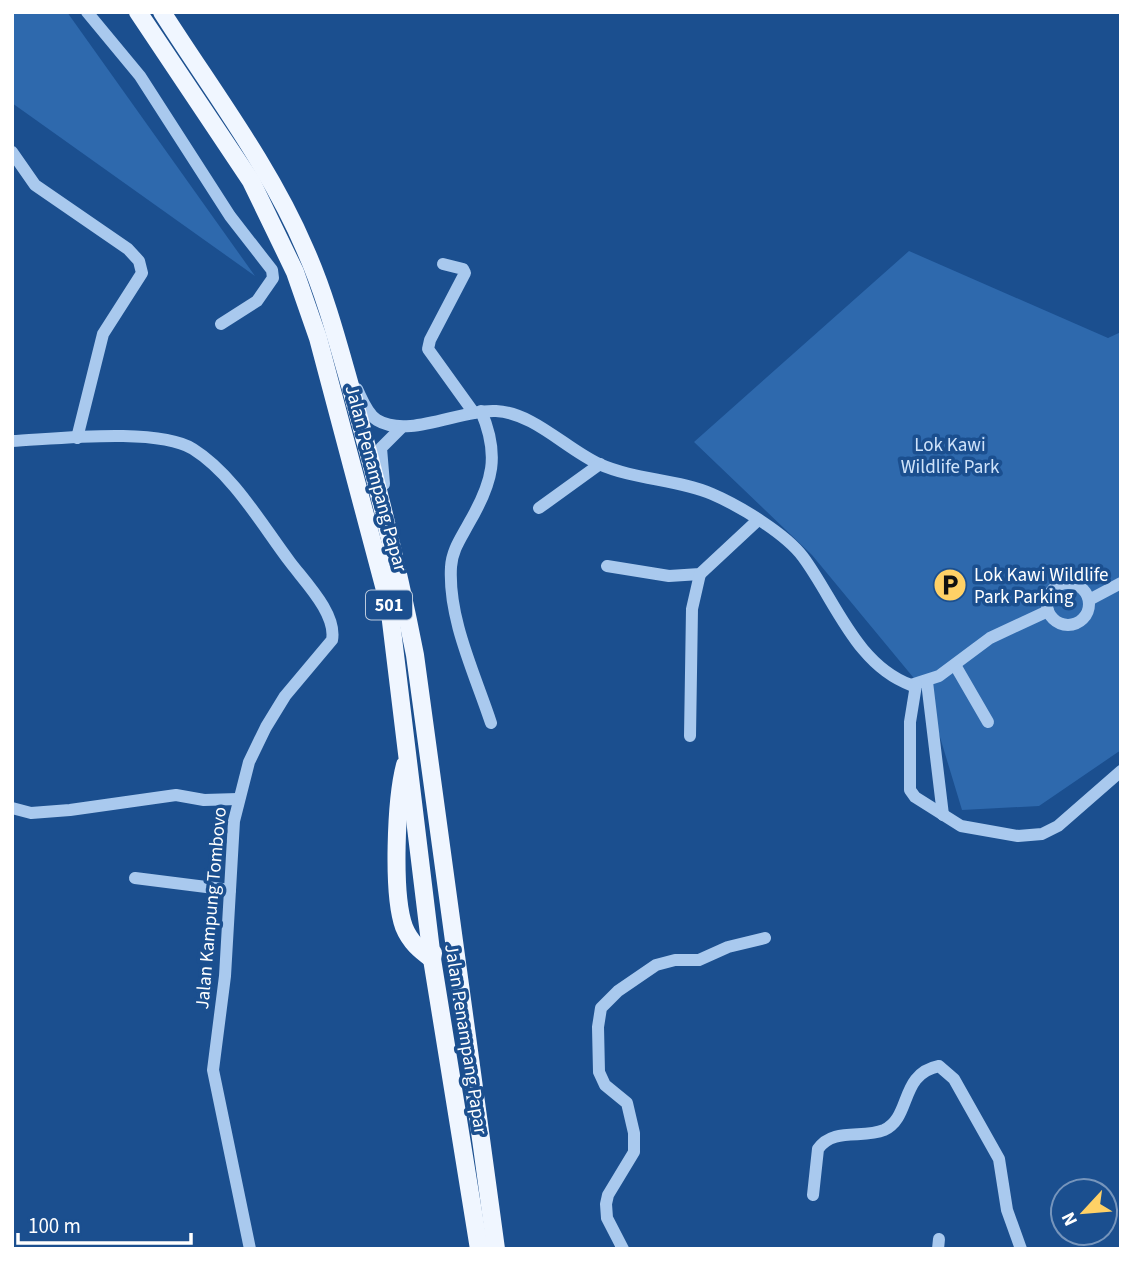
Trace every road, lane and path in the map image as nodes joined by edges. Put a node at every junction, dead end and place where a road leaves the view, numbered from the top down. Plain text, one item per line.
1 (87, 12) edge
2 (138, 12) edge
3 (162, 12) edge
4 (12, 152) edge
5 (443, 264) dead end
6 (221, 324) dead end
7 (342, 356) junction
8 (478, 412) junction
9 (402, 427) junction
10 (77, 438) junction
11 (12, 441) edge
12 (600, 464) junction
13 (539, 508) dead end
14 (758, 520) junction
15 (387, 522) junction
16 (607, 566) dead end
17 (700, 574) junction
18 (1121, 583) edge
19 (1089, 600) junction
20 (1048, 611) junction
21 (955, 664) junction
22 (921, 683) junction
23 (988, 722) dead end
24 (491, 723) dead end
25 (690, 736) dead end
26 (408, 755) junction
27 (1121, 771) edge
28 (238, 799) junction
29 (12, 808) edge
30 (943, 815) junction
31 (444, 859) junction
32 (135, 878) dead end
33 (229, 890) junction
34 (765, 938) dead end
35 (432, 959) junction
36 (813, 1195) dead end
37 (248, 1247) edge
38 (479, 1249) edge
39 (496, 1249) edge
40 (623, 1249) edge
41 (1021, 1249) edge

1 - 6 street
2 - 26 main road, Jalan Penampang Papar / 501
3 - 7 main road, Jalan Penampang Papar / 501
4 - 10 street
5 - 8 street
7 - 9 street
7 - 15 main road, Jalan Penampang Papar / 501
8 - 9 street
8 - 12 street
8 - 24 street
9 - 15 street
10 - 11 street, Jalan Kampung Tombovo
10 - 28 street, Jalan Kampung Tombovo
12 - 13 street
12 - 14 street
14 - 17 street
14 - 22 street
15 - 31 main road, Jalan Penampang Papar / 501
16 - 17 street
17 - 25 street
18 - 19 street
19 - 20 street
19 - 20 street
20 - 21 street
21 - 22 street
21 - 23 street
22 - 30 street
22 - 30 street
26 - 35 main road, Jalan Penampang Papar / 501
26 - 35 main road
27 - 30 street
28 - 29 street
28 - 33 street, Jalan Kampung Tombovo
31 - 35 main road
31 - 39 main road, Jalan Penampang Papar / 501
32 - 33 street
33 - 37 street, Jalan Kampung Tombovo
34 - 40 street
35 - 38 main road, Jalan Penampang Papar / 501
36 - 41 street

